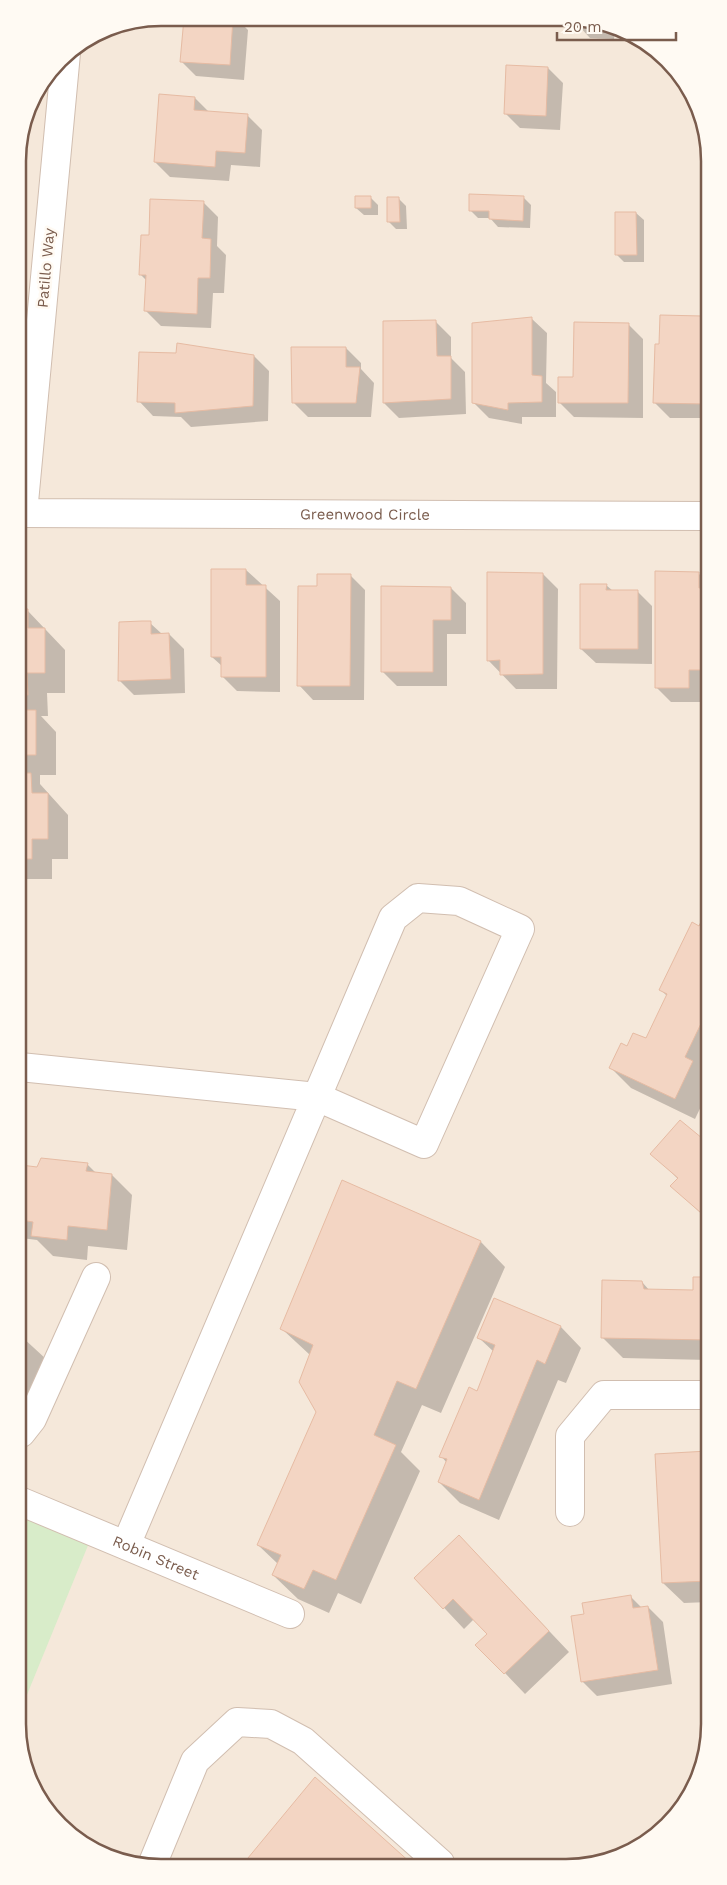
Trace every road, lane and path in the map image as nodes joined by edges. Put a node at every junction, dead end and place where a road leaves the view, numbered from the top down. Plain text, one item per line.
1 (65, 67) edge
2 (27, 472) edge
3 (27, 513) edge
4 (701, 516) edge
5 (26, 1068) edge
6 (317, 1097) junction
7 (96, 1277) dead end
8 (700, 1394) edge
9 (26, 1426) edge
10 (26, 1504) edge
11 (570, 1512) dead end
12 (126, 1545) junction
13 (290, 1614) dead end
14 (155, 1859) edge
15 (436, 1859) edge

1 - 2 street, Patillo Way
3 - 4 street, Greenwood Circle
5 - 6 street
6 - 6 street
6 - 12 street
7 - 9 street
8 - 11 street
10 - 12 street, Robin Street
12 - 13 street, Robin Street
14 - 15 street

